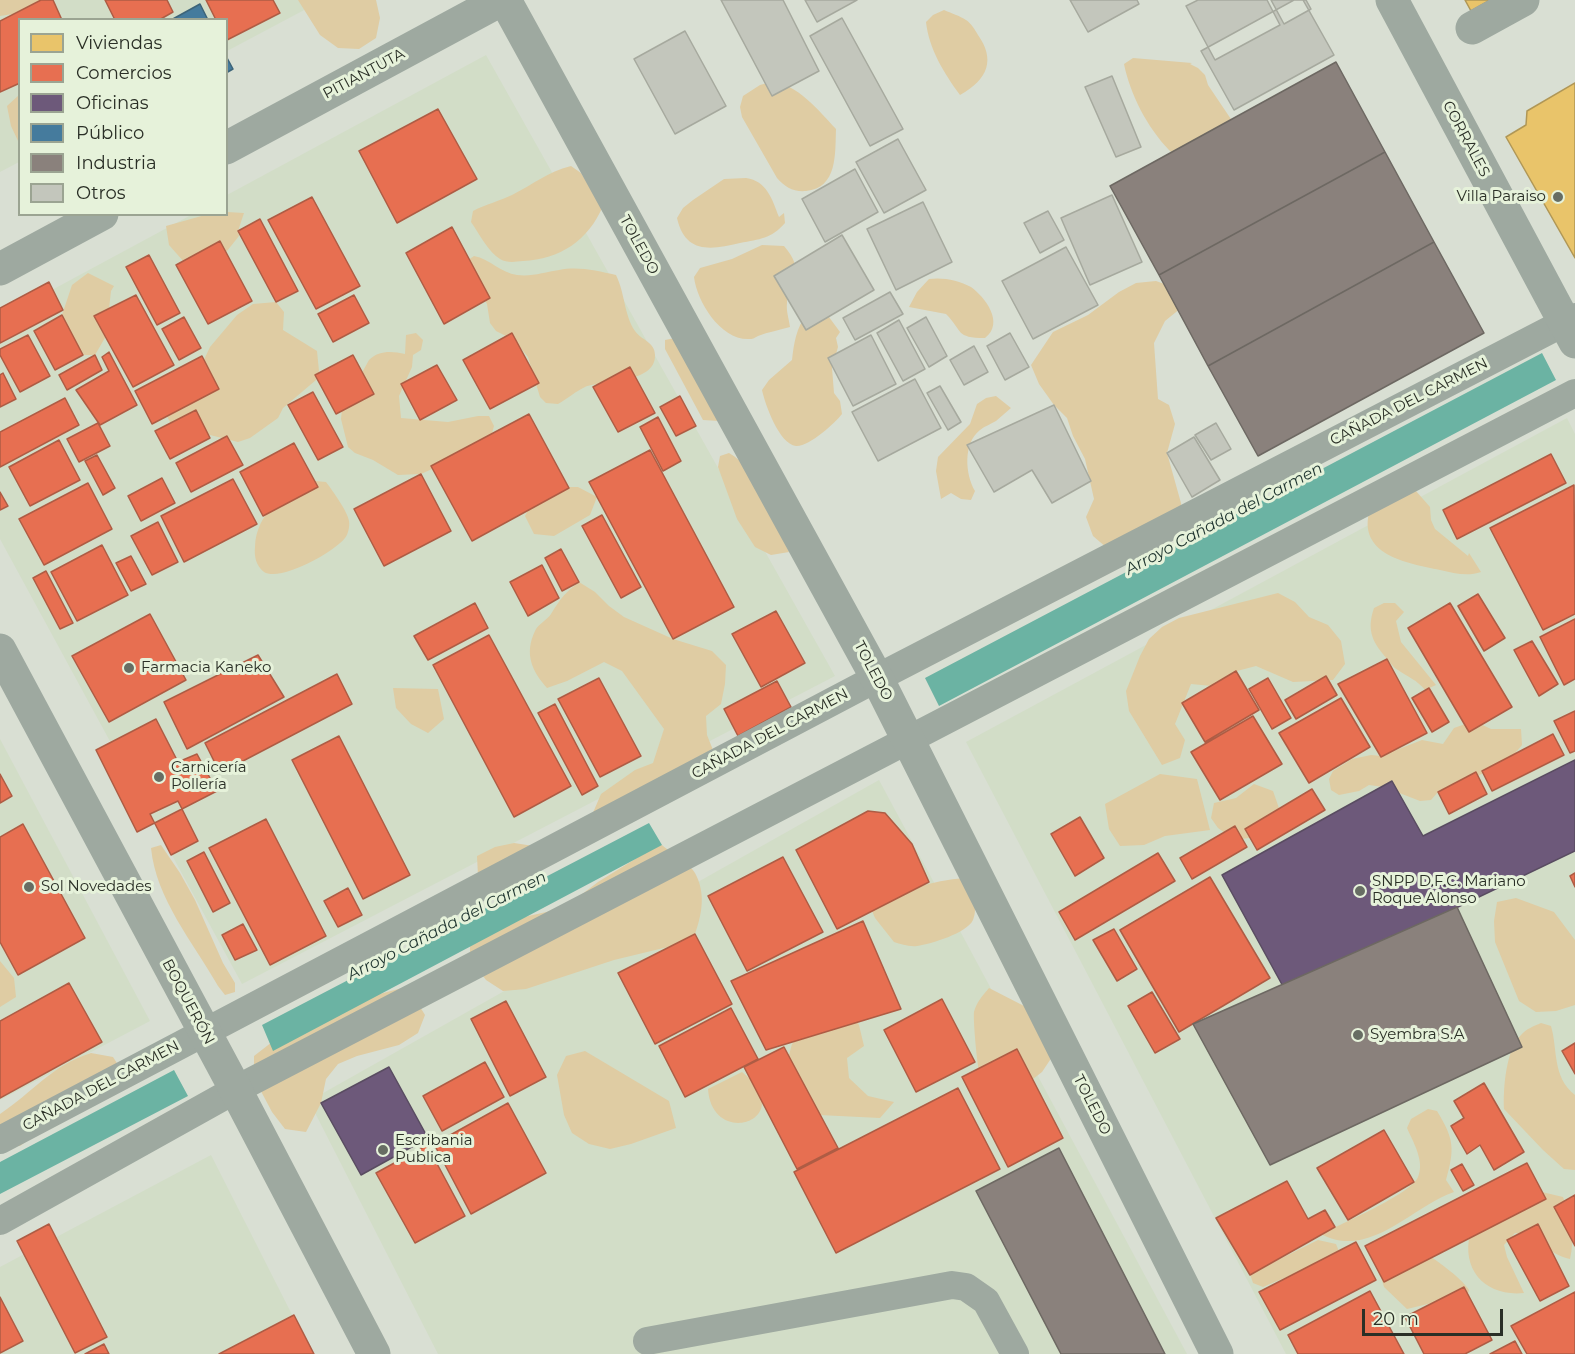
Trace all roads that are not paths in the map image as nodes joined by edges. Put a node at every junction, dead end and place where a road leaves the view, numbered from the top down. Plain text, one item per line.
1 (503, 0) edge
2 (1392, 0) edge
3 (1523, 0) edge
4 (1472, 28) dead end
5 (228, 147) edge
6 (98, 216) edge
7 (0, 269) edge
8 (1571, 329) edge
9 (1575, 393) edge
10 (0, 650) edge
11 (877, 678) junction
12 (909, 740) junction
13 (205, 1036) junction
14 (232, 1085) junction
15 (0, 1140) edge
16 (0, 1221) edge
17 (647, 1341) dead end
18 (374, 1354) edge
19 (1015, 1354) edge
20 (1217, 1354) edge

1 - 5 street, PITIANTUTA
1 - 11 street, TOLEDO
2 - 8 street, CORRALES
3 - 4 street
6 - 7 street
8 - 11 lane, CAÑADA DEL CARMEN
9 - 12 lane
10 - 13 street, BOQUERÓN
11 - 12 street, TOLEDO
11 - 13 lane, CAÑADA DEL CARMEN
12 - 14 lane
12 - 20 street, TOLEDO
13 - 14 street, BOQUERÓN
13 - 15 lane, CAÑADA DEL CARMEN
14 - 16 lane
14 - 18 street, BOQUERÓN
17 - 19 lane

